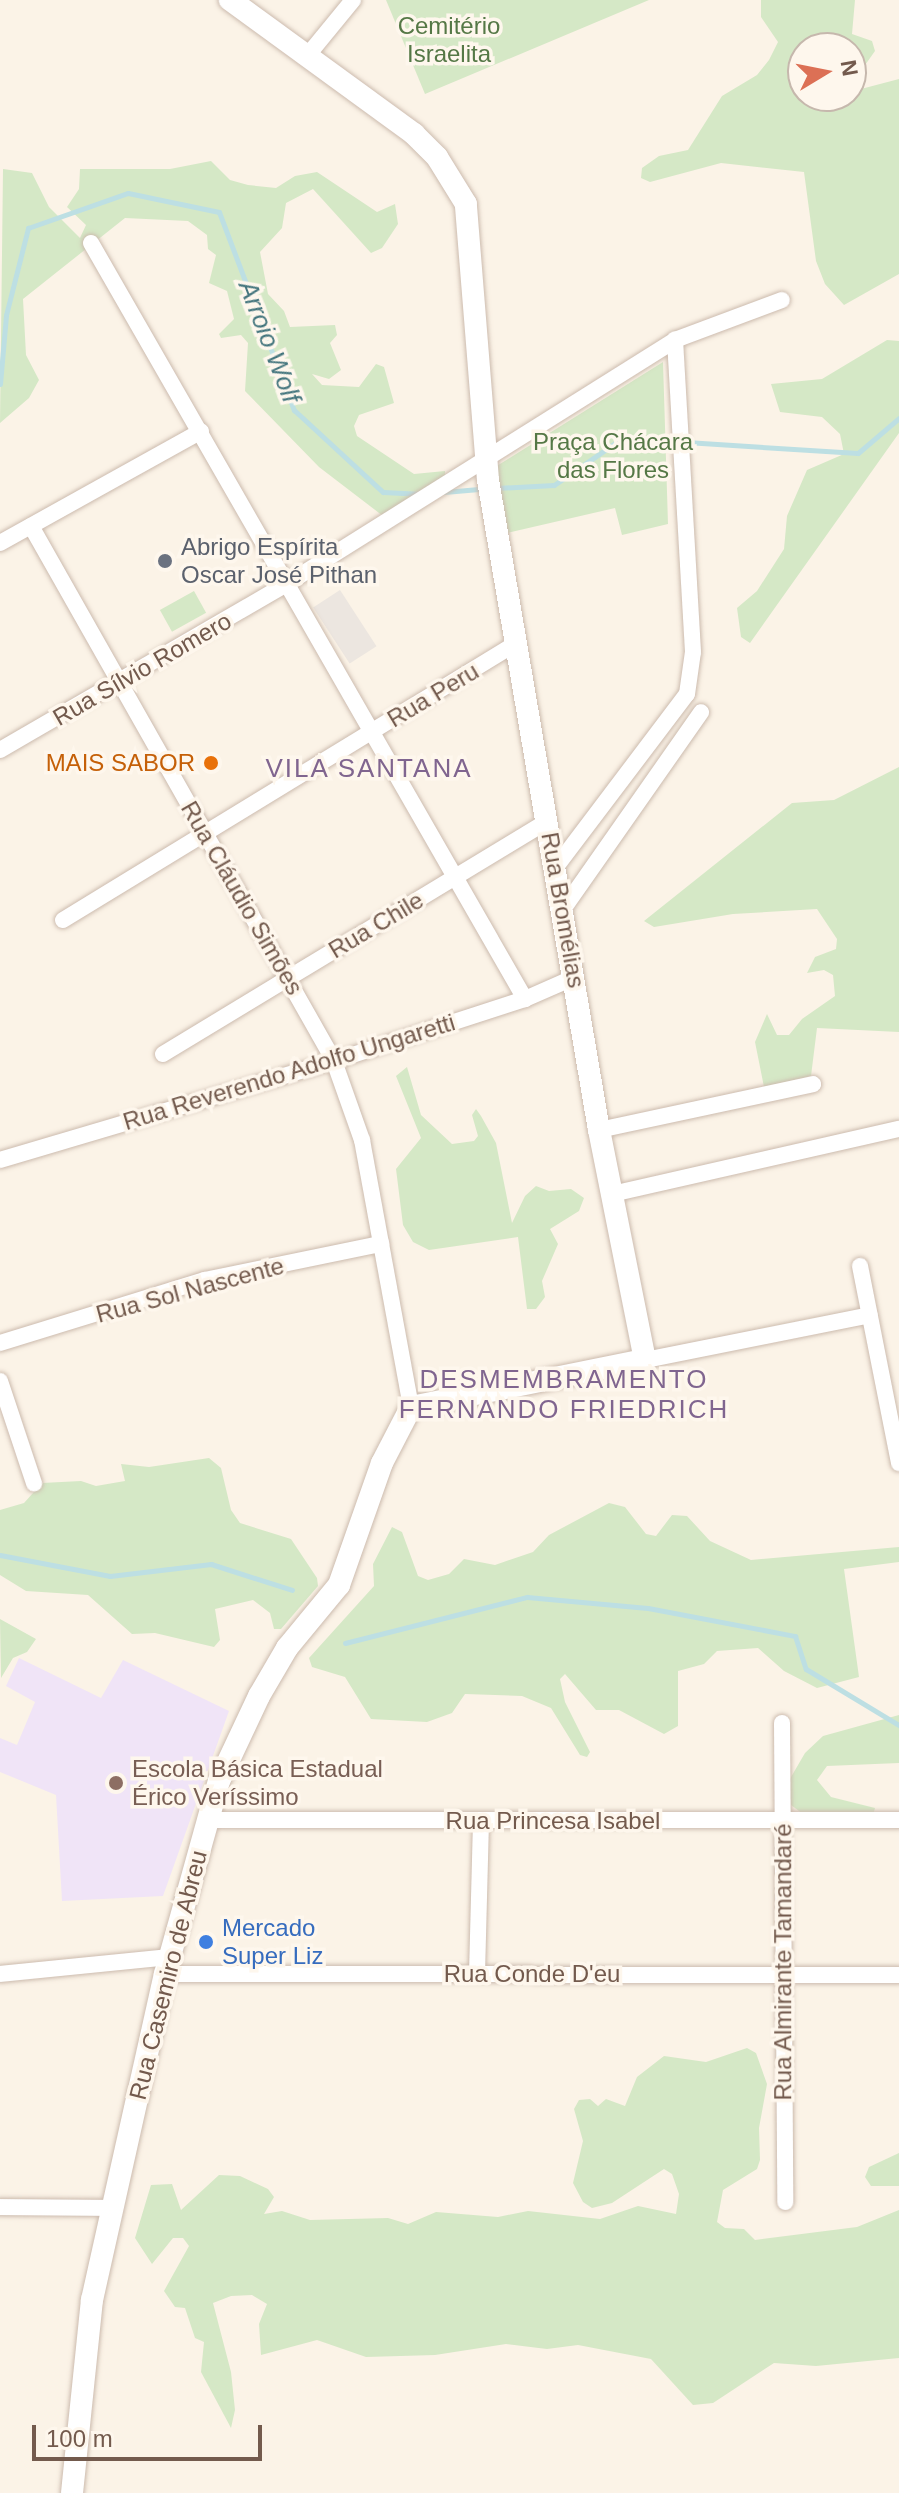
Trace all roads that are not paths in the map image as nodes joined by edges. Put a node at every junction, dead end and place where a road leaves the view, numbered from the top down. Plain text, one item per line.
1 (230, 0) edge
2 (353, 0) edge
3 (308, 55) junction
4 (91, 243) dead end
5 (782, 300) dead end
6 (675, 340) junction
7 (201, 431) junction
8 (486, 460) junction
9 (31, 526) junction
10 (0, 543) edge
11 (288, 583) junction
12 (515, 644) junction
13 (120, 684) junction
14 (701, 712) dead end
15 (373, 731) junction
16 (0, 750) edge
17 (640, 757) junction
18 (663, 768) junction
19 (548, 821) junction
20 (205, 834) junction
21 (556, 867) junction
22 (455, 878) junction
23 (564, 908) junction
24 (63, 920) dead end
25 (575, 977) junction
26 (288, 979) junction
27 (525, 999) junction
28 (163, 1054) dead end
29 (334, 1061) junction
30 (813, 1084) dead end
31 (899, 1129) edge
32 (599, 1130) junction
33 (0, 1160) edge
34 (612, 1194) junction
35 (381, 1244) junction
36 (860, 1266) dead end
37 (870, 1315) junction
38 (0, 1343) edge
39 (645, 1360) junction
40 (0, 1381) edge
41 (411, 1407) junction
42 (896, 1438) edge
43 (899, 1463) edge
44 (34, 1483) dead end
45 (782, 1723) dead end
46 (207, 1820) junction
47 (782, 1820) junction
48 (899, 1820) edge
49 (481, 1821) junction
50 (167, 1965) junction
51 (0, 1974) edge
52 (477, 1974) junction
53 (783, 1974) junction
54 (899, 1975) edge
55 (785, 2202) dead end
56 (0, 2207) edge
57 (113, 2208) junction
58 (72, 2493) edge

1 - 3 street, Rua Bromélias
2 - 3 street
3 - 8 street, Rua Bromélias
4 - 7 street
5 - 6 street, Rua Sílvio Romero
6 - 8 street, Rua Sílvio Romero
6 - 17 street
7 - 9 street
7 - 11 street
8 - 11 street, Rua Sílvio Romero
8 - 12 street, Rua Bromélias
9 - 10 street
9 - 13 street, Rua Cláudio Simões
11 - 13 street, Rua Sílvio Romero
11 - 15 street
12 - 15 street, Rua Peru
12 - 19 street, Rua Bromélias
13 - 16 street, Rua Sílvio Romero
13 - 20 street, Rua Cláudio Simões
14 - 18 street
15 - 20 street, Rua Peru
15 - 22 street
17 - 18 street
17 - 21 street
18 - 23 street
19 - 21 street, Rua Bromélias
19 - 22 street, Rua Chile
20 - 24 street, Rua Peru
20 - 26 street, Rua Cláudio Simões
21 - 23 street, Rua Bromélias
22 - 26 street, Rua Chile
22 - 27 street
23 - 25 street, Rua Bromélias
25 - 27 street, Rua Reverendo Adolfo Ungaretti
25 - 32 street, Rua Bromélias
26 - 28 street, Rua Chile
26 - 29 street, Rua Cláudio Simões
27 - 29 street, Rua Reverendo Adolfo Ungaretti
29 - 33 street, Rua Reverendo Adolfo Ungaretti
29 - 35 street, Rua Cláudio Simões
30 - 32 street
31 - 34 street
32 - 34 street, Rua Bromélias
34 - 39 street, Rua Bromélias
35 - 38 street, Rua Sol Nascente
35 - 41 street, Rua Cláudio Simões
36 - 37 street
37 - 39 street
37 - 42 street
39 - 41 street
40 - 44 street
41 - 46 street, Rua Casemiro de Abreu
42 - 43 street
45 - 47 street, Rua Almirante Tamandaré
46 - 49 street, Rua Princesa Isabel
46 - 50 street, Rua Casemiro de Abreu
47 - 48 street, Rua Princesa Isabel
47 - 49 street, Rua Princesa Isabel
47 - 53 street, Rua Almirante Tamandaré
49 - 52 street
50 - 51 street, Rua Conde D'eu
50 - 52 street, Rua Conde D'eu
50 - 57 street, Rua Casemiro de Abreu
52 - 53 street, Rua Conde D'eu
53 - 54 street, Rua Conde D'eu
53 - 55 street, Rua Almirante Tamandaré
56 - 57 street
57 - 58 street, Rua Casemiro de Abreu

